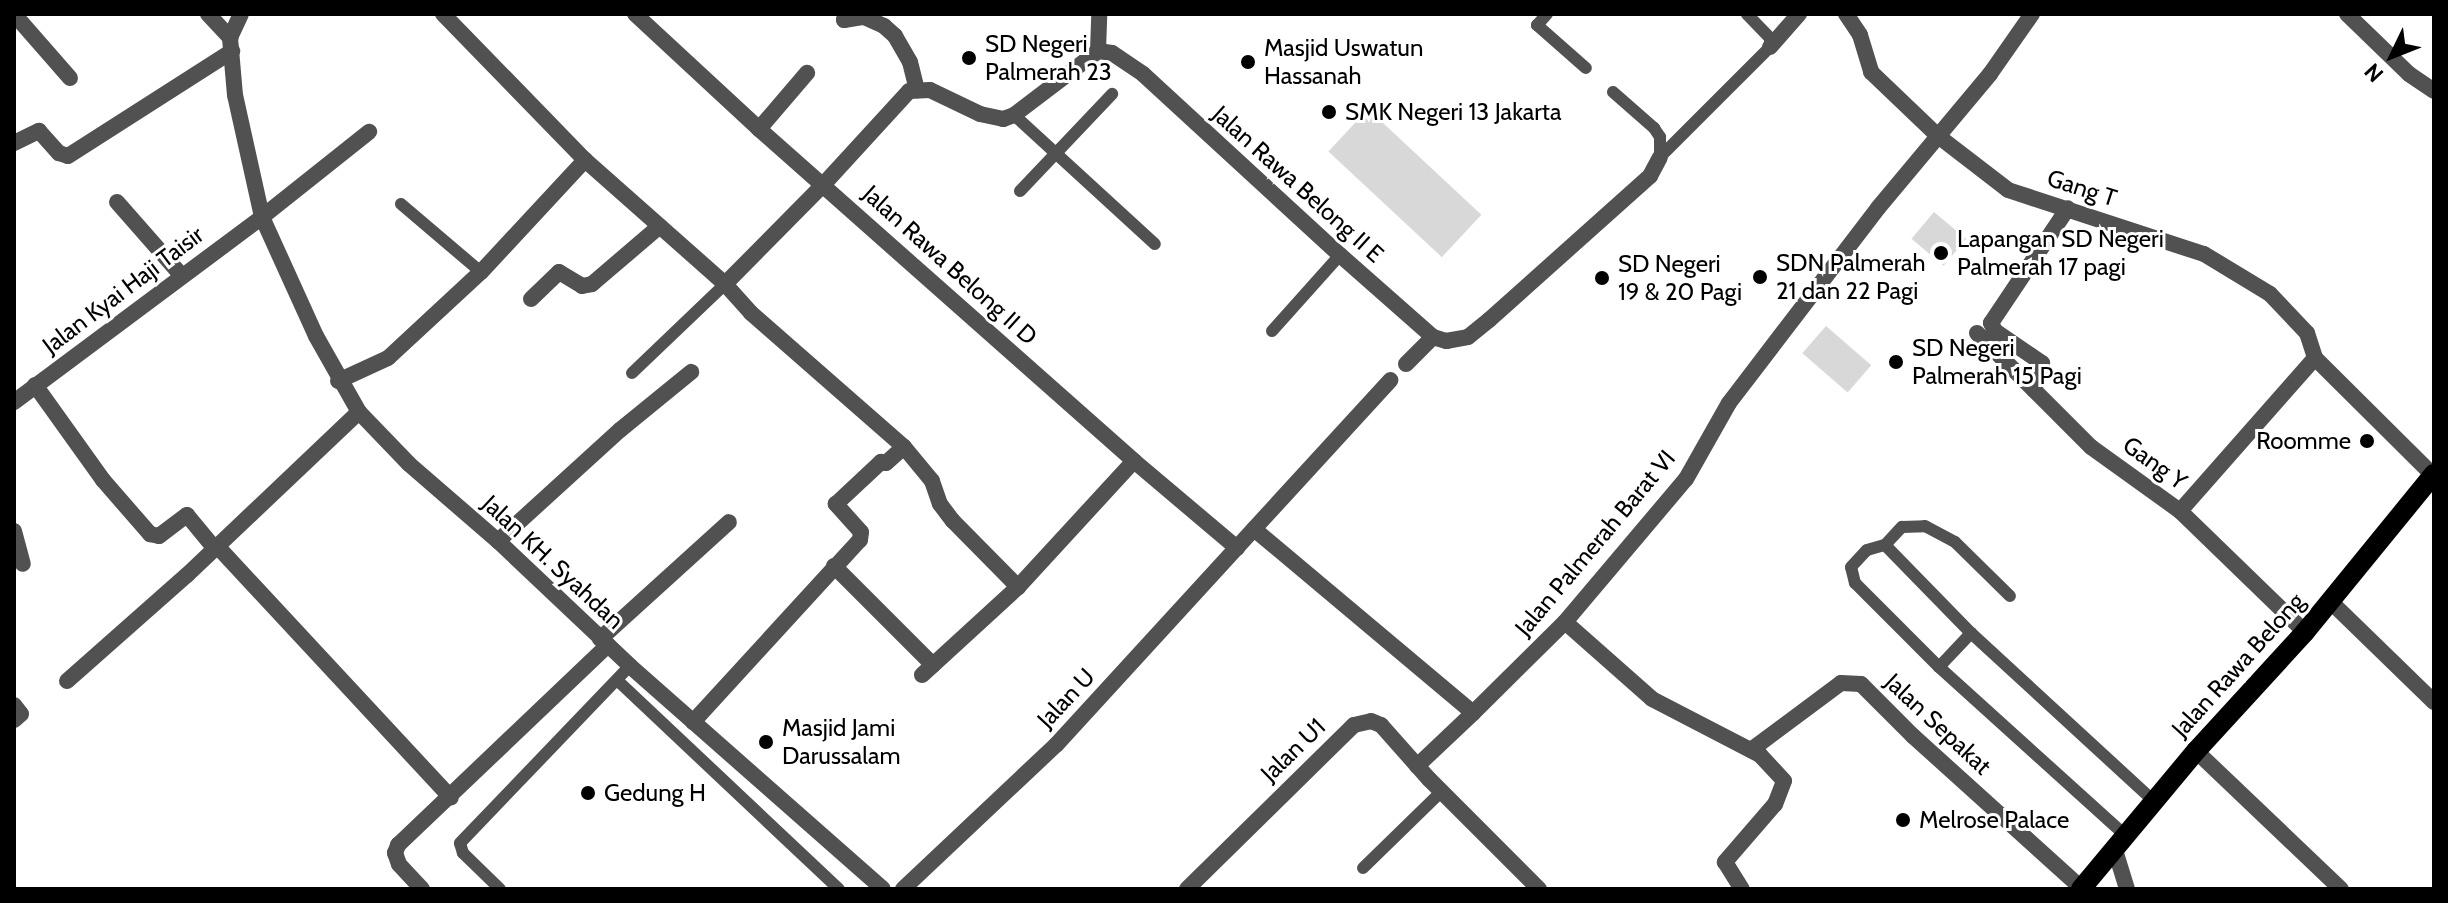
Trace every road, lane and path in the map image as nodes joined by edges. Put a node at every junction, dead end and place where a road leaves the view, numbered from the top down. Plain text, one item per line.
1 (14, 14) edge
2 (208, 14) edge
3 (241, 14) edge
4 (443, 14) edge
5 (635, 14) edge
6 (845, 14) edge
7 (1099, 14) edge
8 (1547, 14) edge
9 (1747, 14) edge
10 (1799, 14) edge
11 (1846, 14) edge
12 (2032, 14) edge
13 (2347, 14) edge
14 (231, 44) junction
15 (1770, 47) junction
16 (1098, 51) junction
17 (1586, 68) dead end
18 (807, 73) dead end
19 (70, 78) dead end
20 (2433, 88) edge
21 (917, 90) junction
22 (1613, 92) dead end
23 (1112, 94) dead end
24 (1014, 115) junction
25 (759, 129) junction
26 (369, 132) dead end
27 (1935, 140) junction
28 (14, 143) edge
29 (1056, 152) junction
30 (1660, 157) junction
31 (585, 160) junction
32 (823, 185) junction
33 (1020, 191) dead end
34 (117, 202) dead end
35 (401, 204) dead end
36 (2068, 208) junction
37 (262, 217) junction
38 (660, 226) junction
39 (1155, 244) dead end
40 (1340, 255) junction
41 (481, 272) junction
42 (182, 276) junction
43 (725, 284) junction
44 (531, 299) dead end
45 (1272, 331) dead end
46 (1977, 333) dead end
47 (1433, 337) junction
48 (2315, 358) junction
49 (1406, 364) dead end
50 (691, 372) dead end
51 (632, 373) dead end
52 (1391, 380) dead end
53 (338, 381) junction
54 (35, 385) junction
55 (2034, 390) junction
56 (14, 402) edge
57 (359, 412) junction
58 (904, 447) junction
59 (1134, 461) junction
60 (2434, 475) edge
61 (2180, 511) junction
62 (729, 522) dead end
63 (1254, 529) junction
64 (14, 531) edge
65 (498, 541) junction
66 (1885, 545) junction
67 (216, 548) junction
68 (1237, 548) junction
69 (23, 564) dead end
70 (834, 566) junction
71 (1018, 587) junction
72 (2010, 596) dead end
73 (2330, 601) junction
74 (1565, 622) junction
75 (2305, 632) junction
76 (1971, 633) junction
77 (604, 642) junction
78 (630, 666) junction
79 (1939, 667) junction
80 (617, 680) junction
81 (67, 681) dead end
82 (2434, 702) edge
83 (1473, 713) junction
84 (693, 722) junction
85 (1751, 750) junction
86 (2196, 751) junction
87 (1417, 766) junction
88 (1442, 791) junction
89 (451, 798) junction
90 (2154, 801) junction
91 (2120, 843) junction
92 (1363, 868) dead end
93 (422, 889) edge
94 (500, 889) edge
95 (839, 889) edge
96 (883, 889) edge
97 (903, 889) edge
98 (1187, 889) edge
99 (1539, 889) edge
100 (1742, 889) edge
101 (2081, 889) edge
102 (2127, 889) edge
103 (2341, 889) edge

1 - 19 street
2 - 14 street
3 - 14 street
4 - 31 street
5 - 25 street, Jalan Rawa Belong II D
6 - 21 street
7 - 16 street
8 - 17 lane
9 - 15 lane
10 - 15 street
11 - 27 street, Gang T
12 - 27 street, Jalan Palmerah Barat VI
13 - 20 street
14 - 28 street
14 - 37 street, Jalan KH. Syahdan
15 - 30 lane
16 - 24 street
16 - 40 street, Jalan Rawa Belong II E
18 - 25 street
21 - 24 street
21 - 32 street
22 - 30 lane
23 - 29 lane
24 - 29 lane
25 - 32 street, Jalan Rawa Belong II D
26 - 37 street, Jalan Kyai Haji Taisir
27 - 36 street, Gang T
27 - 74 street, Jalan Palmerah Barat VI
29 - 33 lane
29 - 39 lane
30 - 47 street
31 - 38 street
31 - 41 street
32 - 43 street
32 - 59 street, Jalan Rawa Belong II D
34 - 42 street
35 - 41 lane
36 - 48 street, Gang T
36 - 55 street
37 - 42 street, Jalan Kyai Haji Taisir
37 - 53 street, Jalan KH. Syahdan
38 - 43 street
38 - 44 street
40 - 45 lane
40 - 47 street, Jalan Rawa Belong II E
41 - 53 street
42 - 54 street, Jalan Kyai Haji Taisir
43 - 51 lane
43 - 58 street
46 - 55 street, Gang Y
47 - 49 street
48 - 60 street, Gang T
48 - 61 street
50 - 65 street
52 - 63 street
53 - 57 street, Jalan KH. Syahdan
54 - 56 street, Jalan Kyai Haji Taisir
54 - 67 street
55 - 61 street, Gang Y
57 - 65 street, Jalan KH. Syahdan
57 - 67 street
58 - 70 street
58 - 71 street
59 - 68 street, Jalan Rawa Belong II D
59 - 71 street
60 - 73 main road, Jalan Rawa Belong
61 - 75 street, Gang Y
62 - 77 street
63 - 68 street, Jalan U
63 - 83 street
64 - 69 street
65 - 77 street, Jalan KH. Syahdan
66 - 72 lane
66 - 76 lane
66 - 79 lane
67 - 81 street
67 - 89 street
68 - 97 street, Jalan U
70 - 71 street
70 - 84 street
73 - 75 main road, Jalan Rawa Belong
73 - 82 street
74 - 83 street, Jalan Palmerah Barat VI
74 - 85 street
75 - 86 main road, Jalan Rawa Belong
76 - 79 lane
76 - 90 lane
77 - 78 street, Jalan KH. Syahdan
77 - 89 street
78 - 80 lane
78 - 84 street, Jalan KH. Syahdan
79 - 91 lane
80 - 94 lane
80 - 95 lane
83 - 87 street, Jalan Palmerah Barat VI
84 - 96 street, Jalan KH. Syahdan
85 - 100 street
85 - 101 street, Jalan Sepakat
86 - 90 main road, Jalan Rawa Belong
86 - 103 street
87 - 88 street, Jalan U1
87 - 98 street, Jalan U1
88 - 92 lane
88 - 99 street, Jalan U1
89 - 93 street
90 - 91 main road, Jalan Rawa Belong
91 - 101 main road, Jalan Rawa Belong
91 - 102 street

